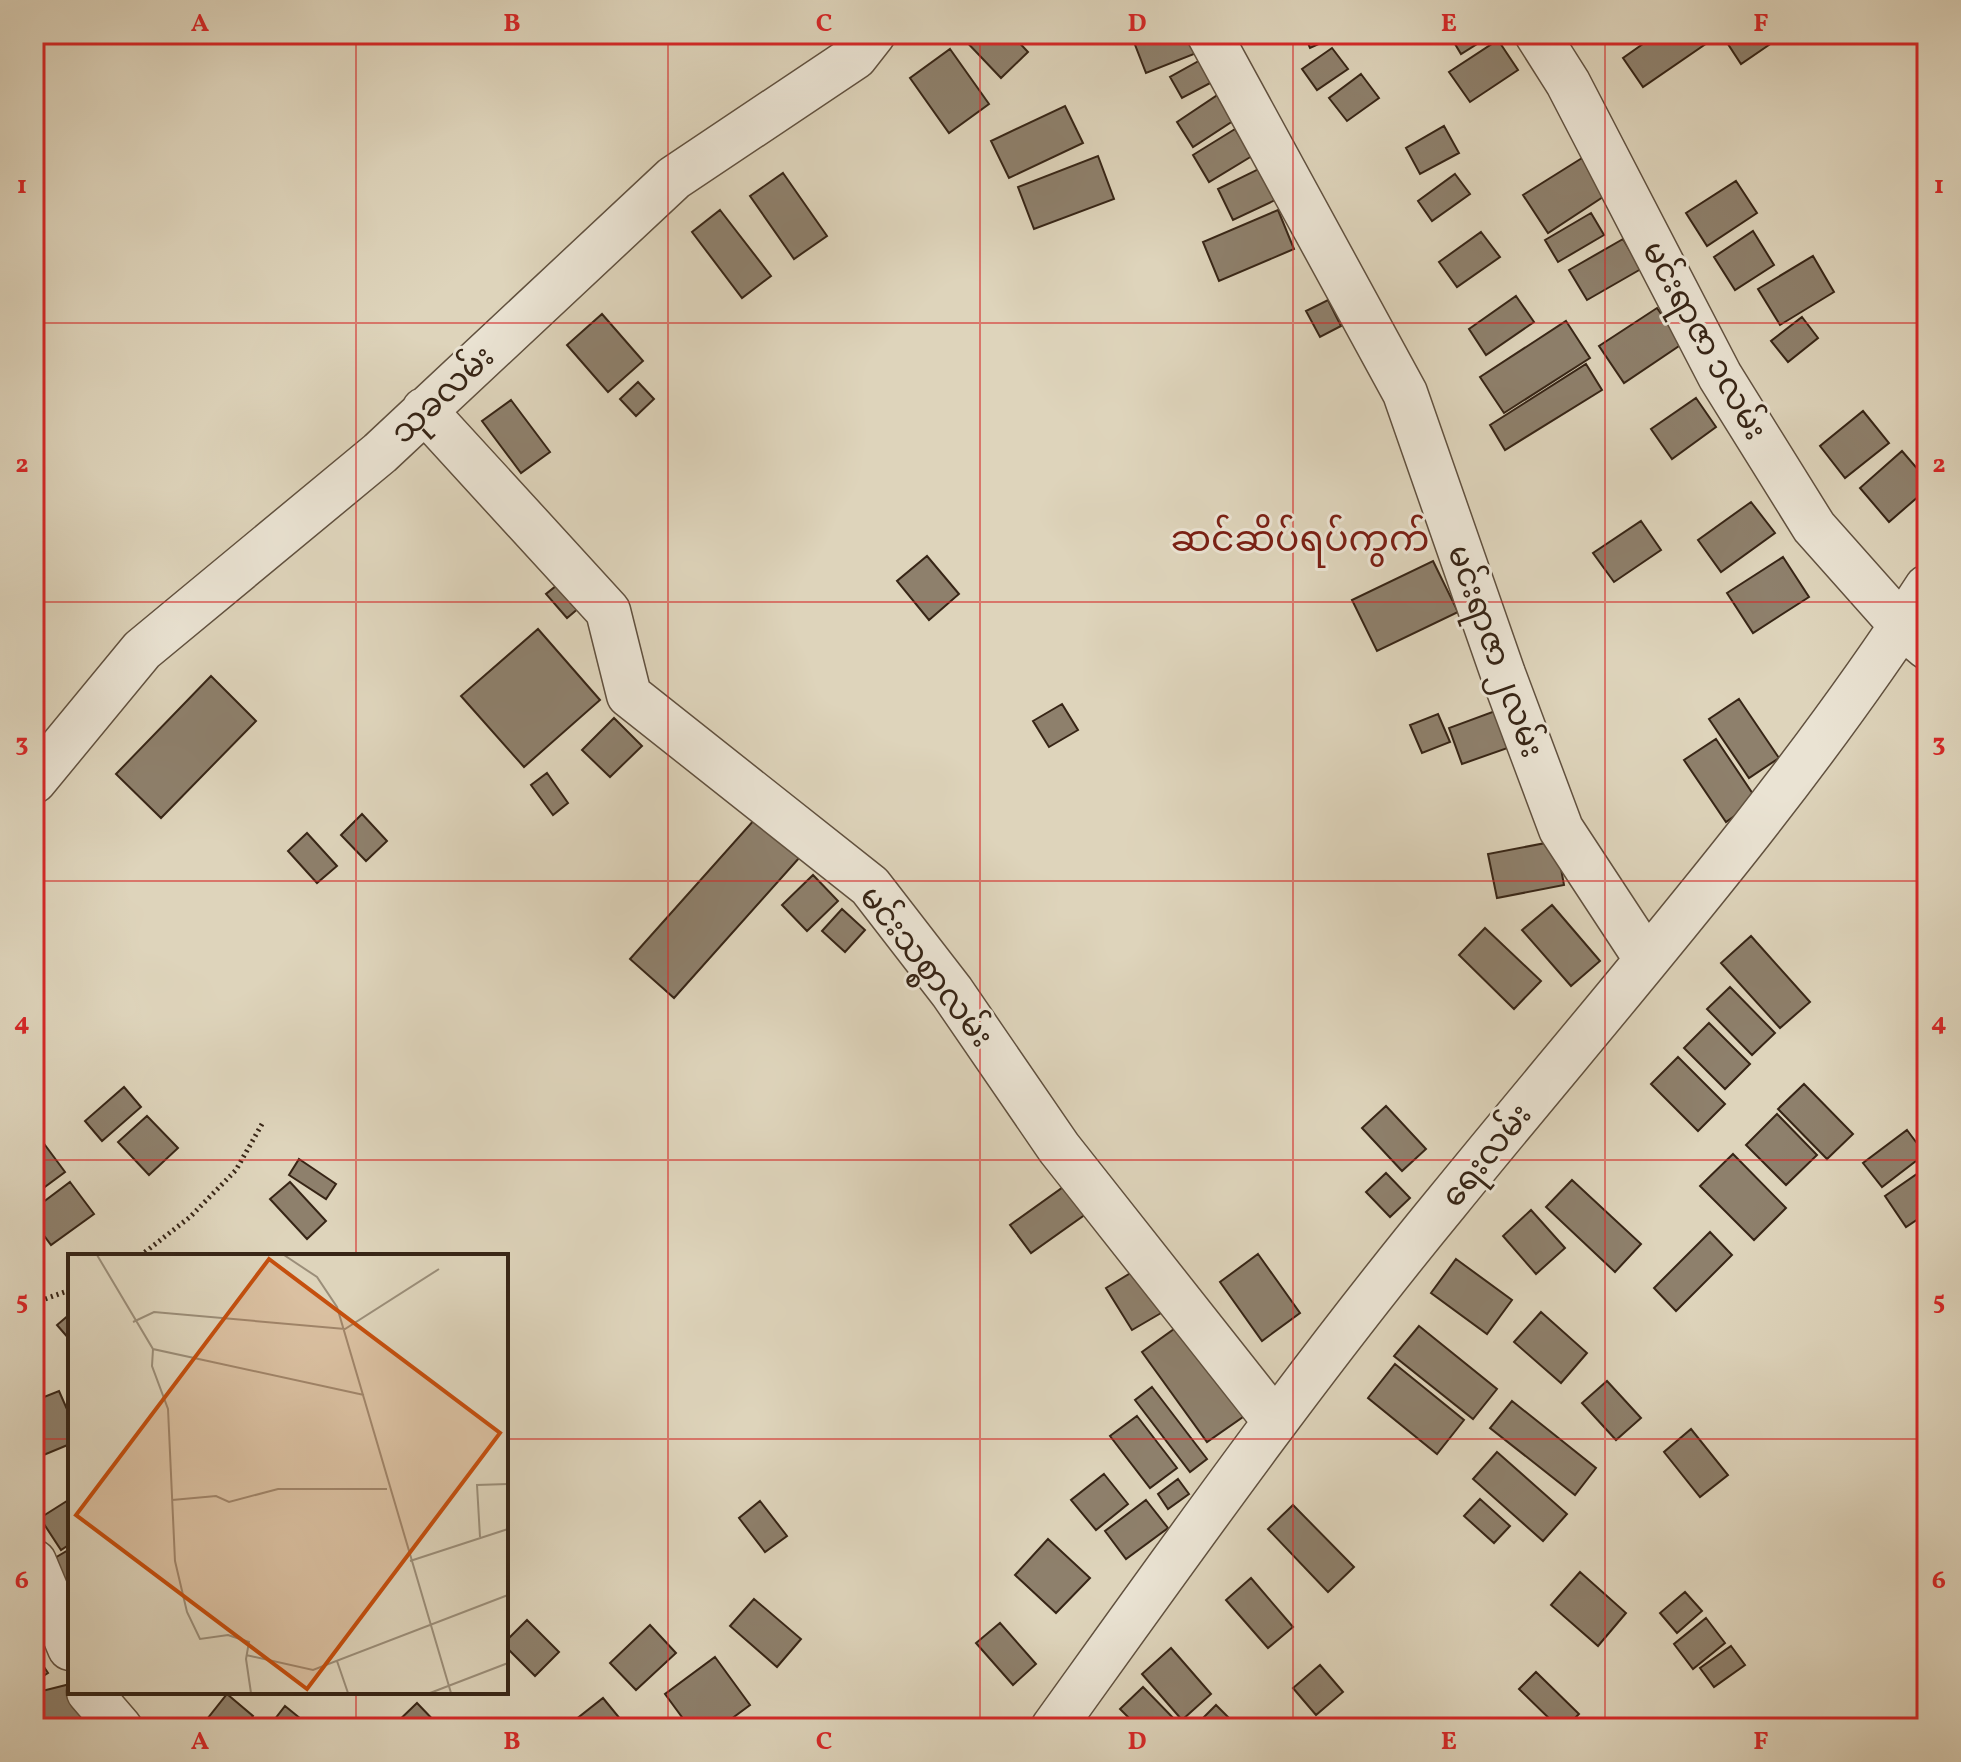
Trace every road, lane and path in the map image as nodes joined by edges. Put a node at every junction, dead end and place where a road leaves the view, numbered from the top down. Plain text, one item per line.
1 (873, 34) edge
2 (1209, 34) edge
3 (1537, 34) edge
4 (424, 410) junction
5 (1927, 587) edge
6 (1914, 637) edge
7 (34, 781) edge
8 (1647, 960) junction
9 (262, 1124) dead end
10 (143, 1254) edge
11 (68, 1291) edge
12 (34, 1303) edge
13 (1274, 1420) junction
14 (34, 1562) edge
15 (68, 1643) edge
16 (91, 1694) edge
17 (120, 1728) edge
18 (1053, 1728) edge

1 - 4 street, သုခလမ်း
2 - 8 street, မင်းရာဇာ ၂လမ်း
3 - 6 street, မင်းရာဇာ ၁လမ်း
4 - 7 street, သုခလမ်း
4 - 13 street, မင်းသစ္စာလမ်း
5 - 6 street, ရေးလမ်း
6 - 8 street, ရေးလမ်း
8 - 13 street, ရေးလမ်း
9 - 10 path
11 - 12 path
13 - 18 street, ရေးလမ်း
14 - 15 street
16 - 17 street

